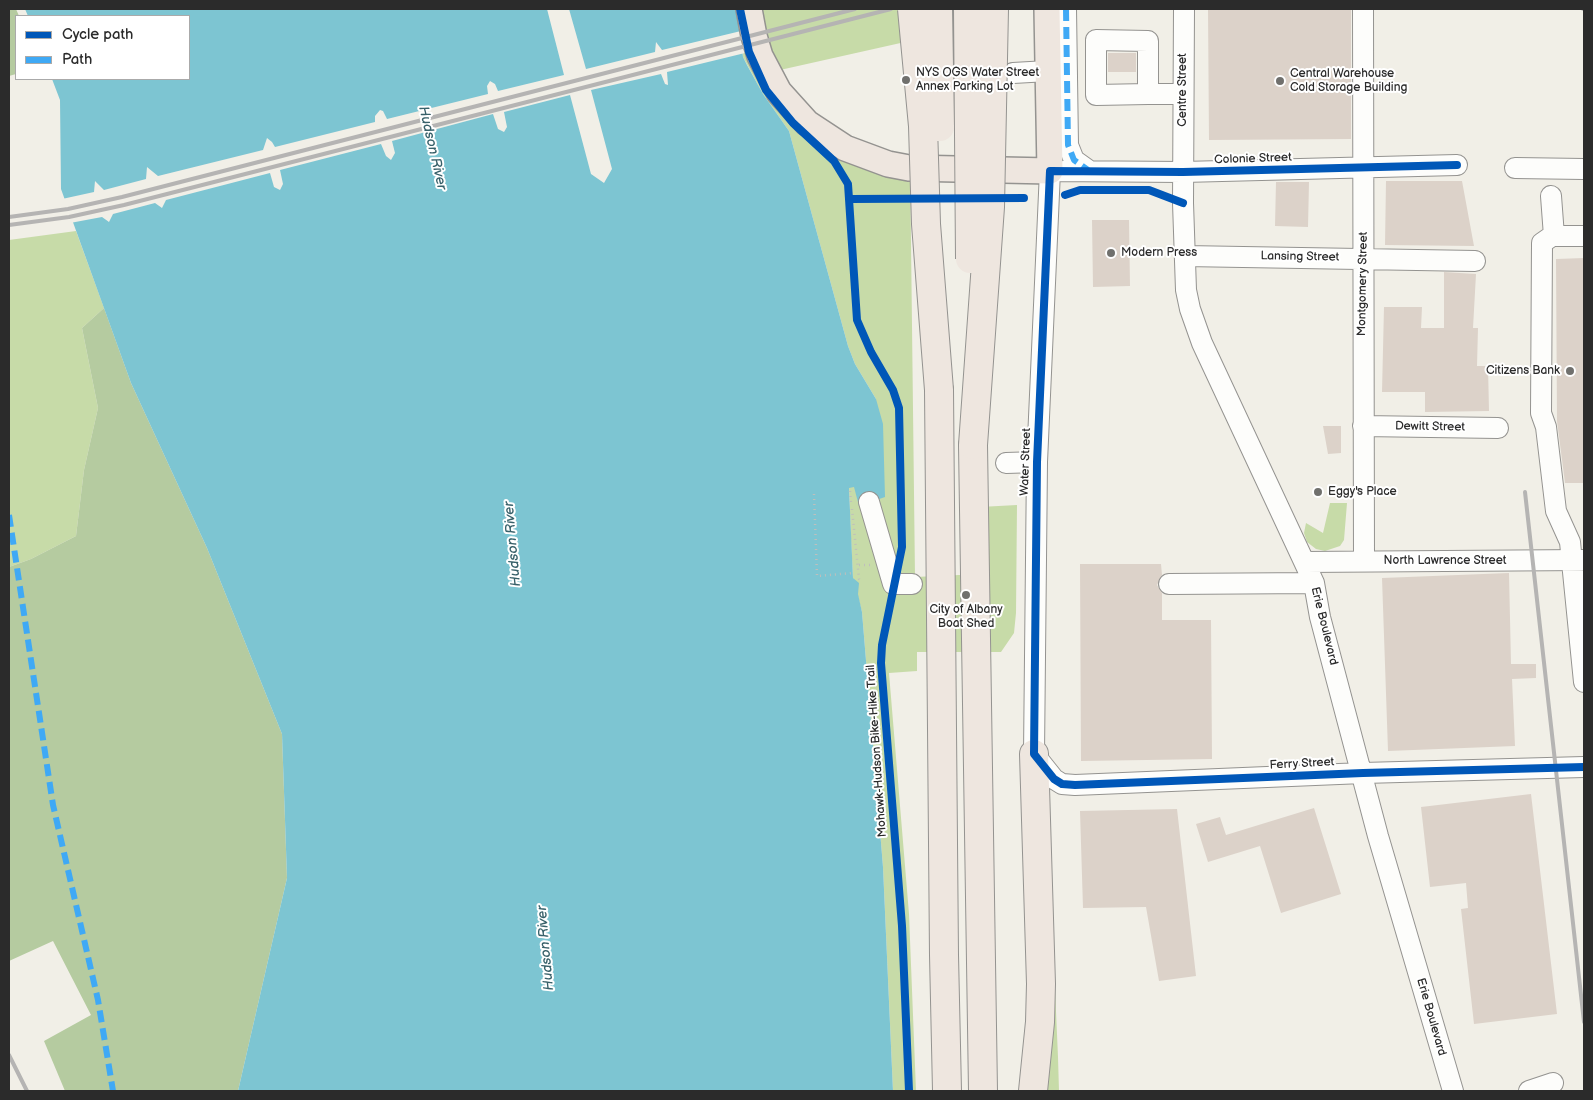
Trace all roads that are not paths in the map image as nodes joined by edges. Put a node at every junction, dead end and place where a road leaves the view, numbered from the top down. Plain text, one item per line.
1 (749, 9) edge
2 (912, 9) edge
3 (938, 9) edge
4 (968, 9) edge
5 (994, 9) edge
6 (1047, 9) edge
7 (1066, 9) edge
8 (1184, 9) edge
9 (1363, 9) edge
10 (1048, 71) junction
11 (1013, 73) dead end
12 (1148, 94) junction
13 (1183, 94) junction
14 (1457, 165) dead end
15 (1364, 166) junction
16 (1515, 168) dead end
17 (1584, 169) edge
18 (1088, 170) junction
19 (1050, 171) junction
20 (1183, 172) junction
21 (1551, 196) dead end
22 (1554, 236) junction
23 (1584, 236) edge
24 (1184, 256) junction
25 (1363, 258) junction
26 (1475, 261) dead end
27 (939, 390) junction
28 (1362, 426) junction
29 (1498, 428) dead end
30 (973, 445) junction
31 (1037, 462) junction
32 (1006, 463) dead end
33 (869, 502) dead end
34 (1364, 560) junction
35 (1577, 560) edge
36 (1305, 562) junction
37 (1314, 583) junction
38 (912, 584) dead end
39 (1169, 584) dead end
40 (1584, 682) edge
41 (1034, 754) junction
42 (1584, 767) edge
43 (1363, 772) junction
44 (1553, 1084) dead end
45 (947, 1091) edge
46 (984, 1091) edge
47 (1033, 1091) edge
48 (1453, 1091) edge
49 (1529, 1091) edge

1 - 19 main road, Colonie Street
2 - 27 highway, bridge
3 - 27 highway, bridge
4 - 30 highway, bridge
5 - 30 highway, bridge
6 - 10 main road, Water Street
7 - 18 street
8 - 13 street, Centre Street
9 - 15 street, Montgomery Street
10 - 11 street
10 - 19 main road, Water Street
12 - 12 street
12 - 13 street
13 - 20 street, Centre Street
14 - 15 street, Colonie Street
15 - 20 street, Colonie Street
15 - 25 street, Montgomery Street
16 - 17 street
18 - 19 street, Colonie Street
18 - 20 street, Colonie Street
19 - 31 street, Water Street
20 - 24 street, Erie Boulevard
21 - 22 street
22 - 23 street
22 - 35 street
24 - 25 street, Lansing Street
24 - 36 street, Erie Boulevard
25 - 26 street, Lansing Street
25 - 28 street, Montgomery Street
27 - 45 highway
28 - 29 street, Dewitt Street
28 - 34 street, Montgomery Street
30 - 46 highway
31 - 32 street
31 - 41 street, Water Street
33 - 38 street
34 - 35 street, North Lawrence Street
34 - 36 street, North Lawrence Street
35 - 40 street
36 - 37 street, Erie Boulevard
37 - 39 street
37 - 43 street, Erie Boulevard
41 - 43 street, Ferry Street
41 - 47 highway
42 - 43 street, Ferry Street
43 - 48 street, Erie Boulevard
44 - 49 street

